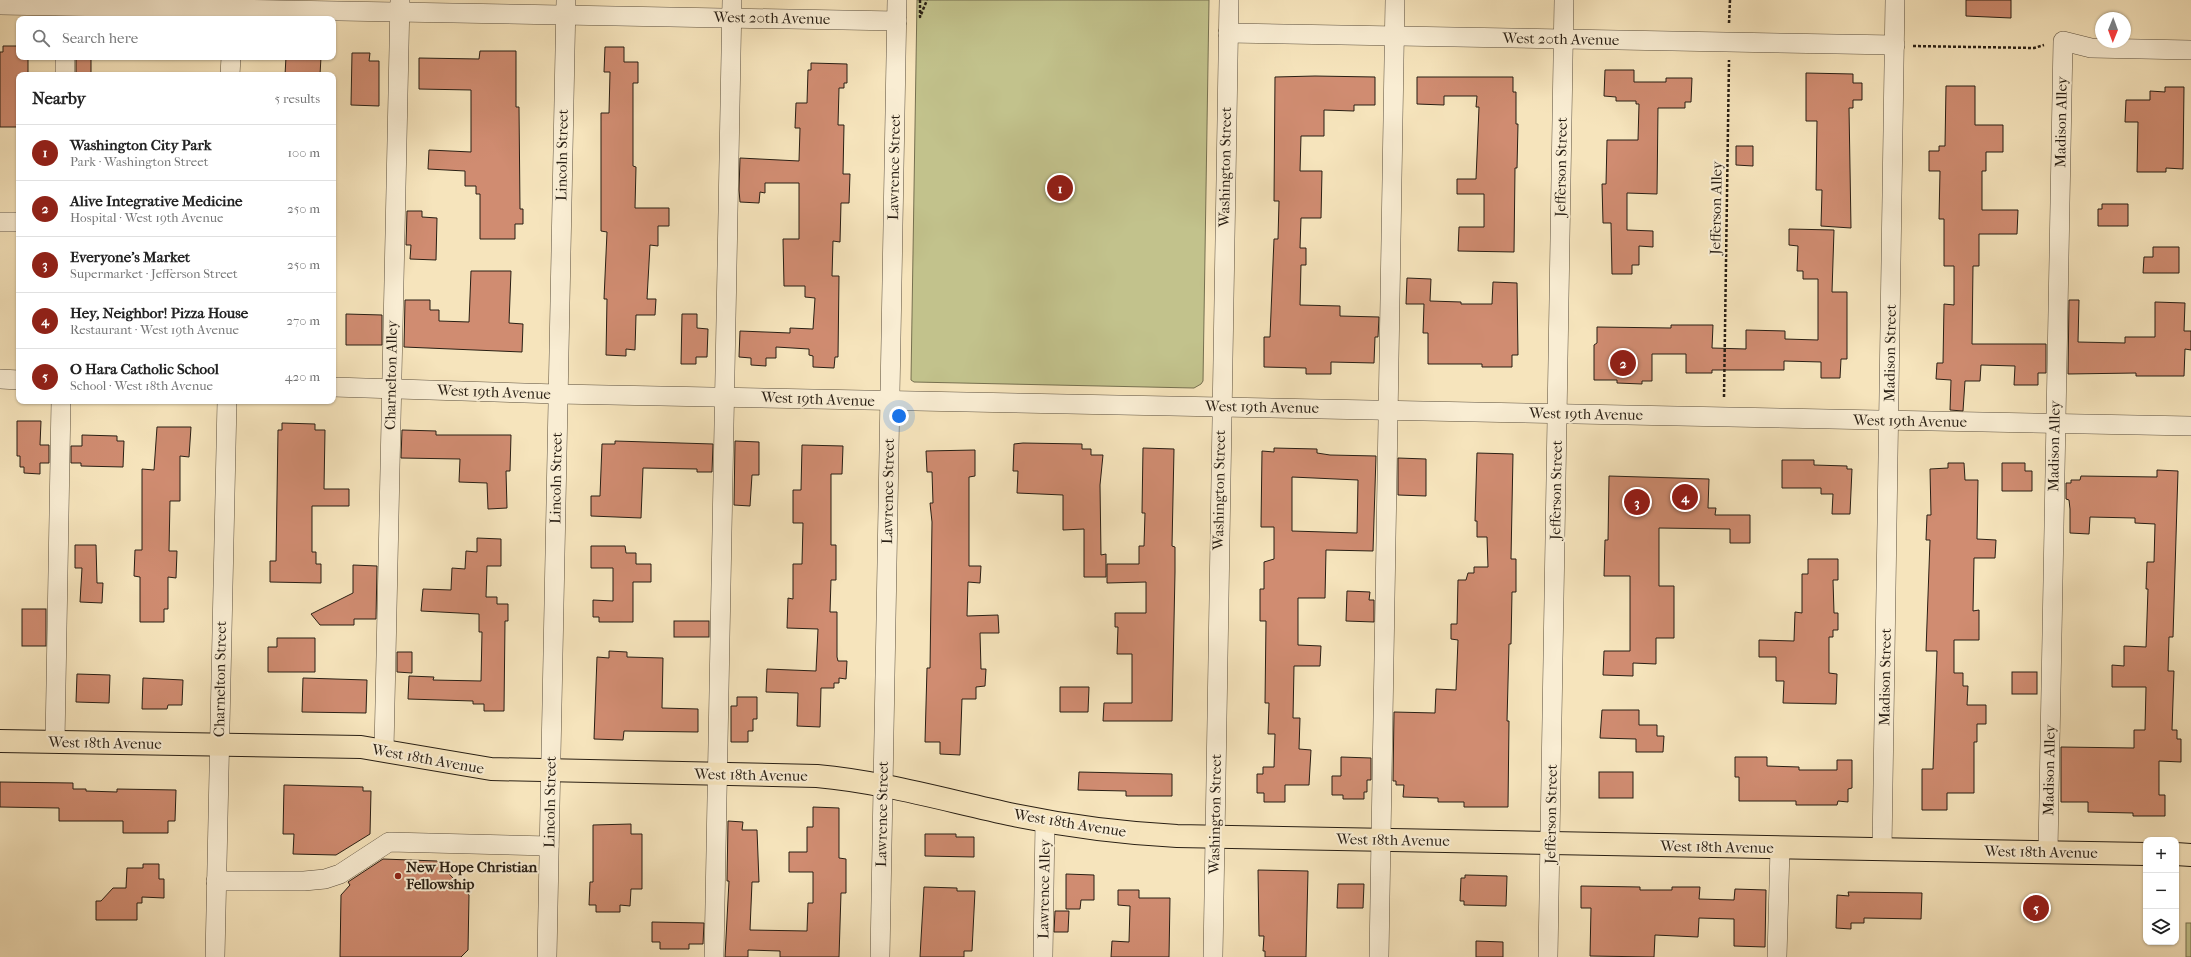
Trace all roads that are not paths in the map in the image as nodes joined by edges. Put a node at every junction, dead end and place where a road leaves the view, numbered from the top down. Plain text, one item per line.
1 (897, 0) edge
2 (1228, 0) edge
3 (1395, 0) edge
4 (1564, 0) edge
5 (1895, 0) edge
6 (0, 5) edge
7 (400, 6) edge
8 (565, 7) edge
9 (66, 8) edge
10 (231, 9) edge
11 (732, 9) edge
12 (897, 21) junction
13 (1228, 33) junction
14 (1395, 35) junction
15 (1564, 39) junction
16 (1895, 45) junction
17 (2191, 50) edge
18 (65, 60) edge
19 (230, 60) edge
20 (65, 72) edge
21 (230, 72) edge
22 (0, 222) edge
23 (16, 222) edge
24 (0, 379) edge
25 (16, 380) edge
26 (336, 387) edge
27 (391, 389) junction
28 (557, 394) junction
29 (724, 396) junction
30 (890, 401) junction
31 (61, 404) edge
32 (227, 404) edge
33 (1220, 406) junction
34 (1388, 410) junction
35 (1557, 414) junction
36 (1889, 421) junction
37 (2055, 423) junction
38 (2191, 426) edge
39 (0, 741) edge
40 (55, 742) junction
41 (219, 746) junction
42 (384, 750) junction
43 (551, 772) junction
44 (717, 775) junction
45 (882, 784) junction
46 (1045, 821) junction
47 (1216, 837) junction
48 (1381, 840) junction
49 (1550, 843) junction
50 (549, 846) junction
51 (1780, 848) junction
52 (1882, 850) junction
53 (2048, 852) junction
54 (2143, 854) edge
55 (2179, 854) edge
56 (2191, 854) edge
57 (216, 881) junction
58 (215, 957) edge
59 (547, 957) edge
60 (714, 957) edge
61 (880, 957) edge
62 (1043, 957) edge
63 (1213, 957) edge
64 (1380, 957) edge
65 (1548, 957) edge
66 (1777, 957) edge

1 - 12 street, Lawrence Street
2 - 13 street, Washington Street
3 - 14 street
4 - 15 street, Jefferson Street
5 - 16 street, Madison Street
6 - 9 street, West 20th Avenue
7 - 8 street, West 20th Avenue
7 - 10 street, West 20th Avenue
7 - 27 street, Charnelton Alley
8 - 11 street, West 20th Avenue
8 - 28 street, Lincoln Street
9 - 10 street, West 20th Avenue
11 - 12 street, West 20th Avenue
11 - 29 street
12 - 30 street, Lawrence Street
13 - 14 street, West 20th Avenue
13 - 33 street, Washington Street
14 - 15 street, West 20th Avenue
14 - 34 street
15 - 16 street, West 20th Avenue
15 - 35 street, Jefferson Street
16 - 36 street, Madison Street
17 - 37 street, Madison Alley
18 - 20 street
19 - 21 street
22 - 23 street
24 - 25 street
26 - 27 street, West 19th Avenue
27 - 28 street, West 19th Avenue
27 - 42 street, Charnelton Alley
28 - 29 street, West 19th Avenue
28 - 43 street, Lincoln Street
29 - 30 street, West 19th Avenue
29 - 44 street
30 - 33 street, West 19th Avenue
30 - 45 street, Lawrence Street
31 - 40 street
32 - 41 street, Charnelton Street
33 - 34 street, West 19th Avenue
33 - 47 street, Washington Street
34 - 35 street, West 19th Avenue
34 - 48 street
35 - 36 street, West 19th Avenue
35 - 49 street, Jefferson Street
36 - 37 street, West 19th Avenue
36 - 52 street, Madison Street
37 - 38 street, West 19th Avenue
37 - 53 street, Madison Alley
39 - 40 main road, West 18th Avenue
40 - 41 main road, West 18th Avenue
41 - 42 main road, West 18th Avenue
41 - 57 street, Charnelton Street
42 - 43 main road, West 18th Avenue
43 - 44 main road, West 18th Avenue
43 - 50 street, Lincoln Street
44 - 45 main road, West 18th Avenue
44 - 60 street
45 - 46 main road, West 18th Avenue
45 - 61 street, Lawrence Street
46 - 47 main road, West 18th Avenue
46 - 62 street, Lawrence Alley
47 - 48 main road, West 18th Avenue
47 - 63 street, Washington Street
48 - 49 main road, West 18th Avenue
48 - 64 street
49 - 51 main road, West 18th Avenue
49 - 65 street, Jefferson Street
50 - 57 street
50 - 59 street, Lincoln Street
51 - 52 main road, West 18th Avenue
51 - 66 street
52 - 53 main road, West 18th Avenue
53 - 54 main road, West 18th Avenue
55 - 56 main road
57 - 58 street, Charnelton Street

